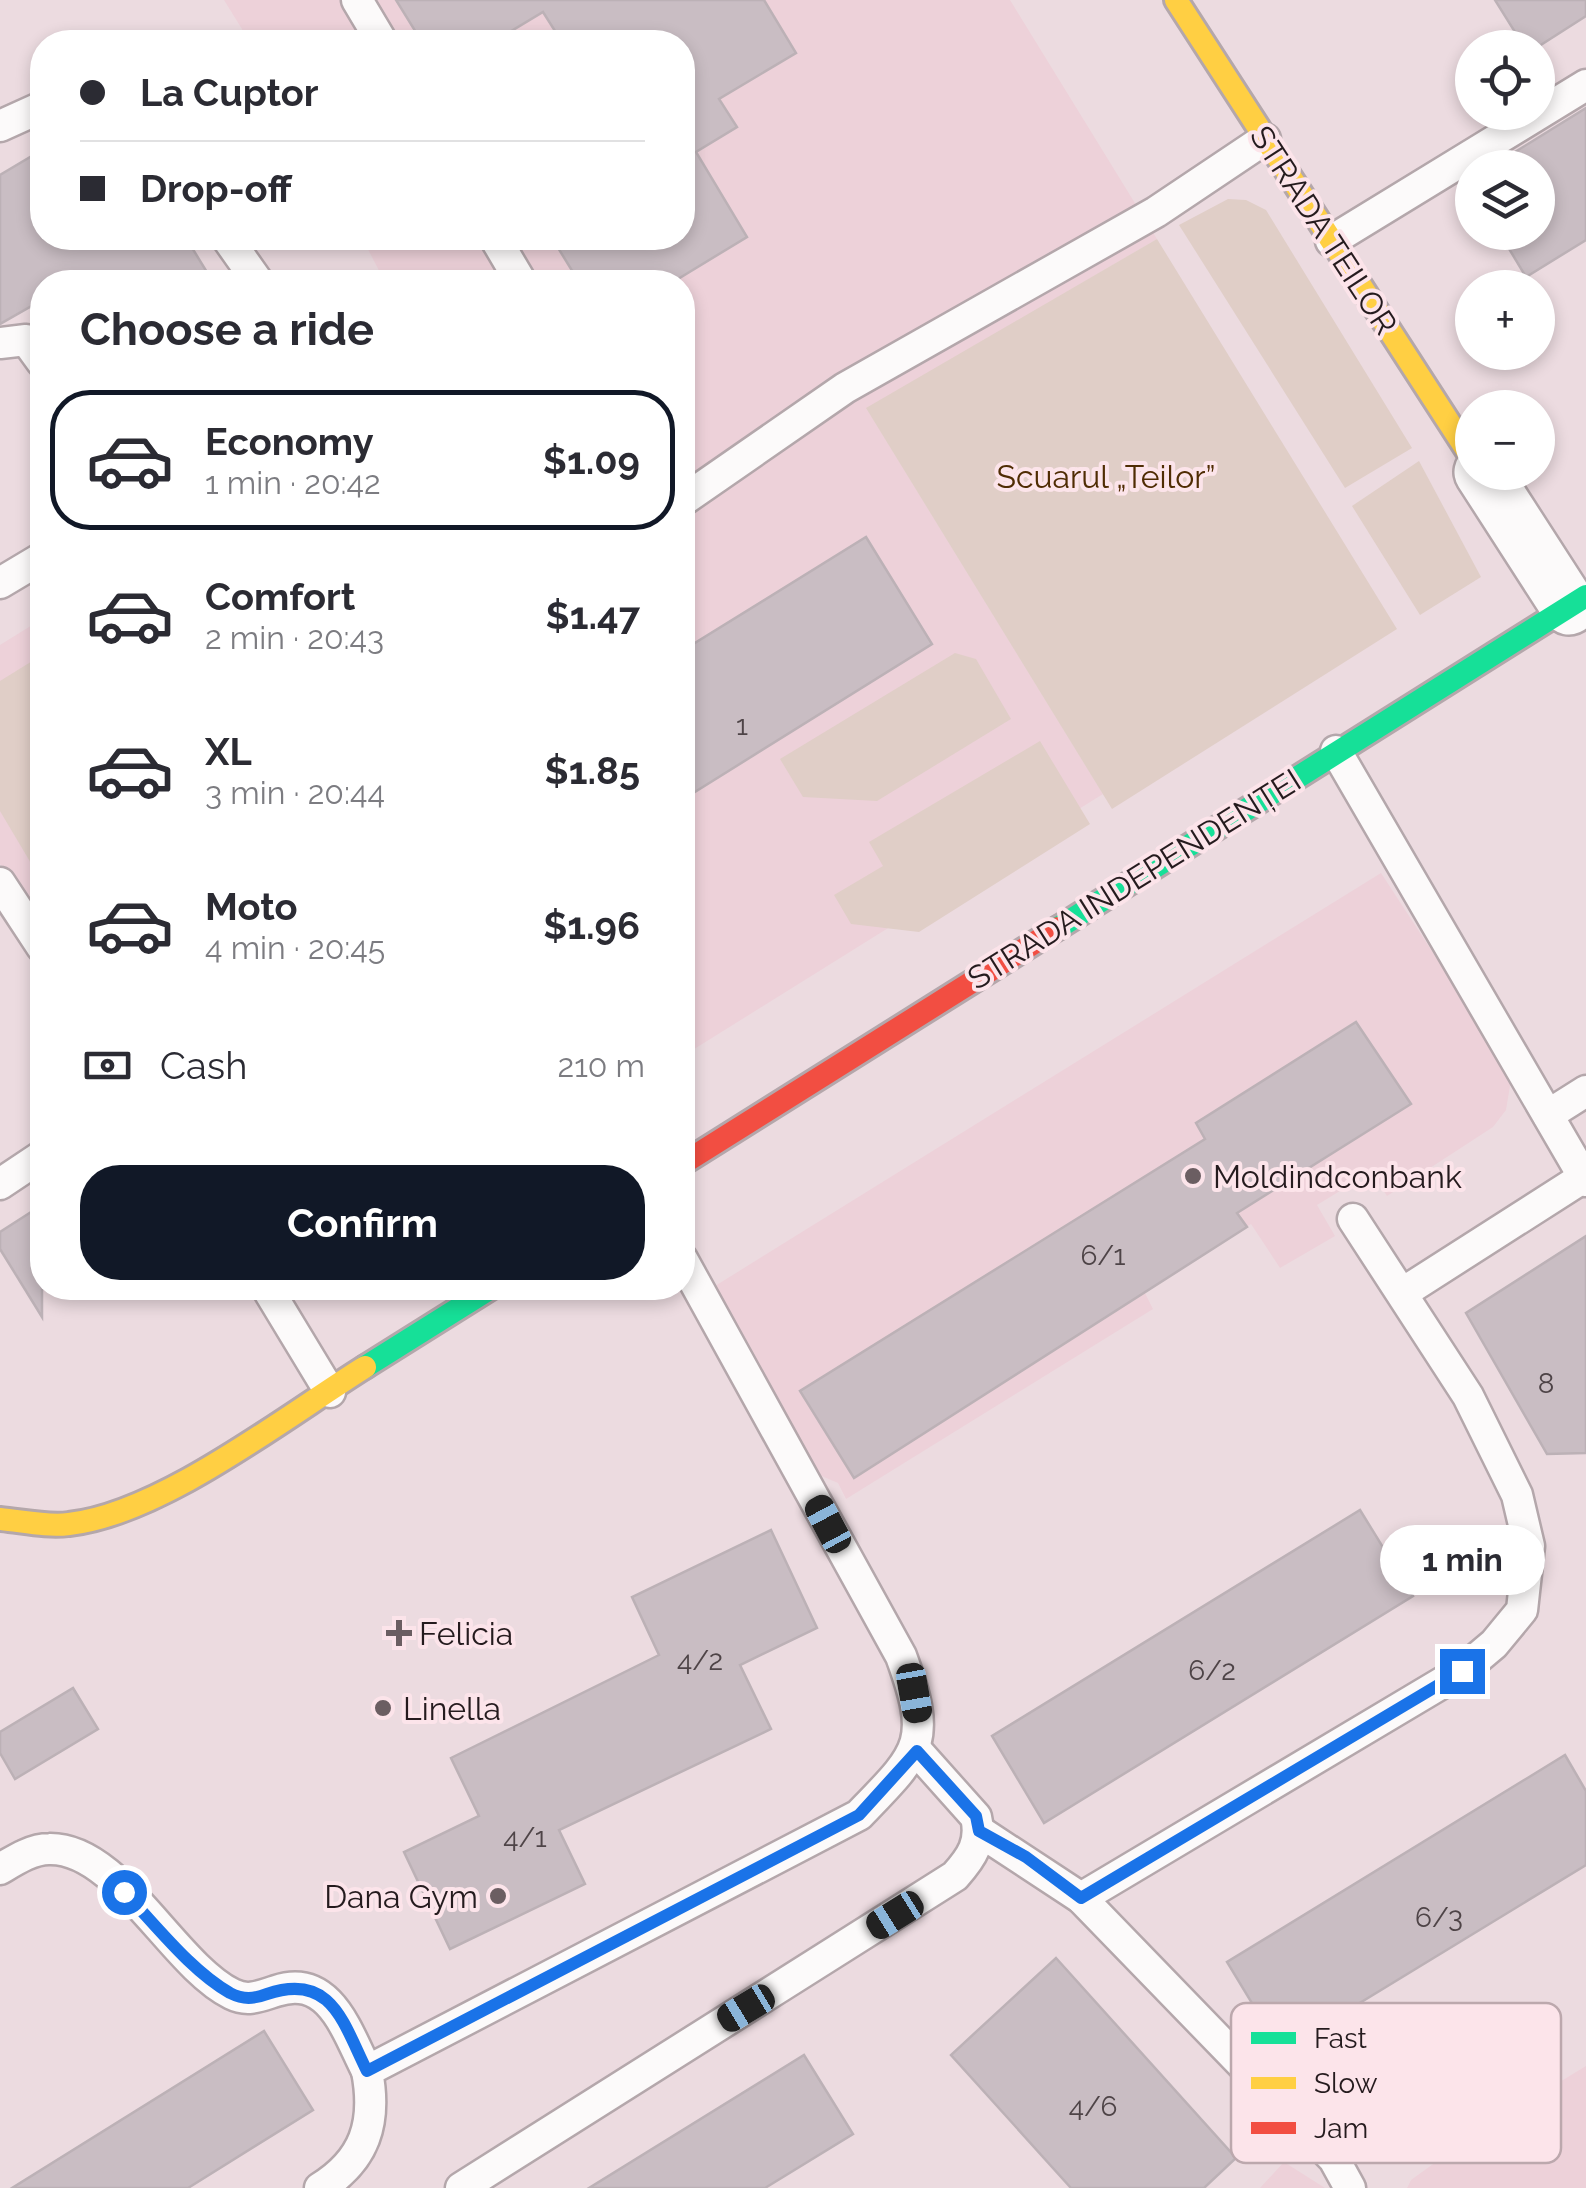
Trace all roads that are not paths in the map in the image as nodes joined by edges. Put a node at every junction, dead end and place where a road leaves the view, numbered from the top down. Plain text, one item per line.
1 (357, 0) edge
2 (1176, 0) edge
3 (375, 30) edge
4 (1586, 85) edge
5 (30, 112) edge
6 (0, 126) edge
7 (1264, 139) junction
8 (1331, 241) junction
9 (0, 342) edge
10 (30, 346) edge
11 (1455, 432) edge
12 (1495, 490) edge
13 (695, 492) edge
14 (30, 565) edge
15 (0, 583) edge
16 (1578, 602) edge
17 (1336, 752) junction
18 (0, 883) edge
19 (30, 929) edge
20 (1586, 1091) edge
21 (1548, 1115) junction
22 (695, 1156) edge
23 (30, 1164) edge
24 (1585, 1179) edge
25 (0, 1184) edge
26 (1352, 1218) dead end
27 (695, 1283) edge
28 (1404, 1292) junction
29 (274, 1300) edge
30 (473, 1300) edge
31 (330, 1392) junction
32 (0, 1519) edge
33 (917, 1751) junction
34 (979, 1831) junction
35 (0, 1868) edge
36 (1081, 1898) junction
37 (1231, 2053) edge
38 (367, 2071) junction
39 (1336, 2163) edge
40 (320, 2188) edge
41 (462, 2188) edge
42 (1350, 2188) edge

1 - 3 lane
2 - 7 main road, STRADA TEILOR
4 - 8 lane
5 - 6 lane
7 - 8 main road, STRADA TEILOR
7 - 13 lane
8 - 11 main road, STRADA TEILOR
9 - 10 lane
12 - 16 street
14 - 15 lane
16 - 17 main road, STRADA INDEPENDENȚEI
17 - 21 lane
17 - 22 main road, STRADA INDEPENDENȚEI
18 - 19 lane
20 - 21 lane
21 - 24 lane
23 - 25 lane
24 - 28 lane
26 - 28 lane
27 - 33 lane
28 - 36 lane
29 - 31 lane
30 - 31 main road
31 - 32 main road
33 - 34 lane
33 - 38 lane
34 - 36 lane
34 - 41 lane
35 - 38 lane
36 - 37 lane
38 - 40 lane
39 - 42 lane

